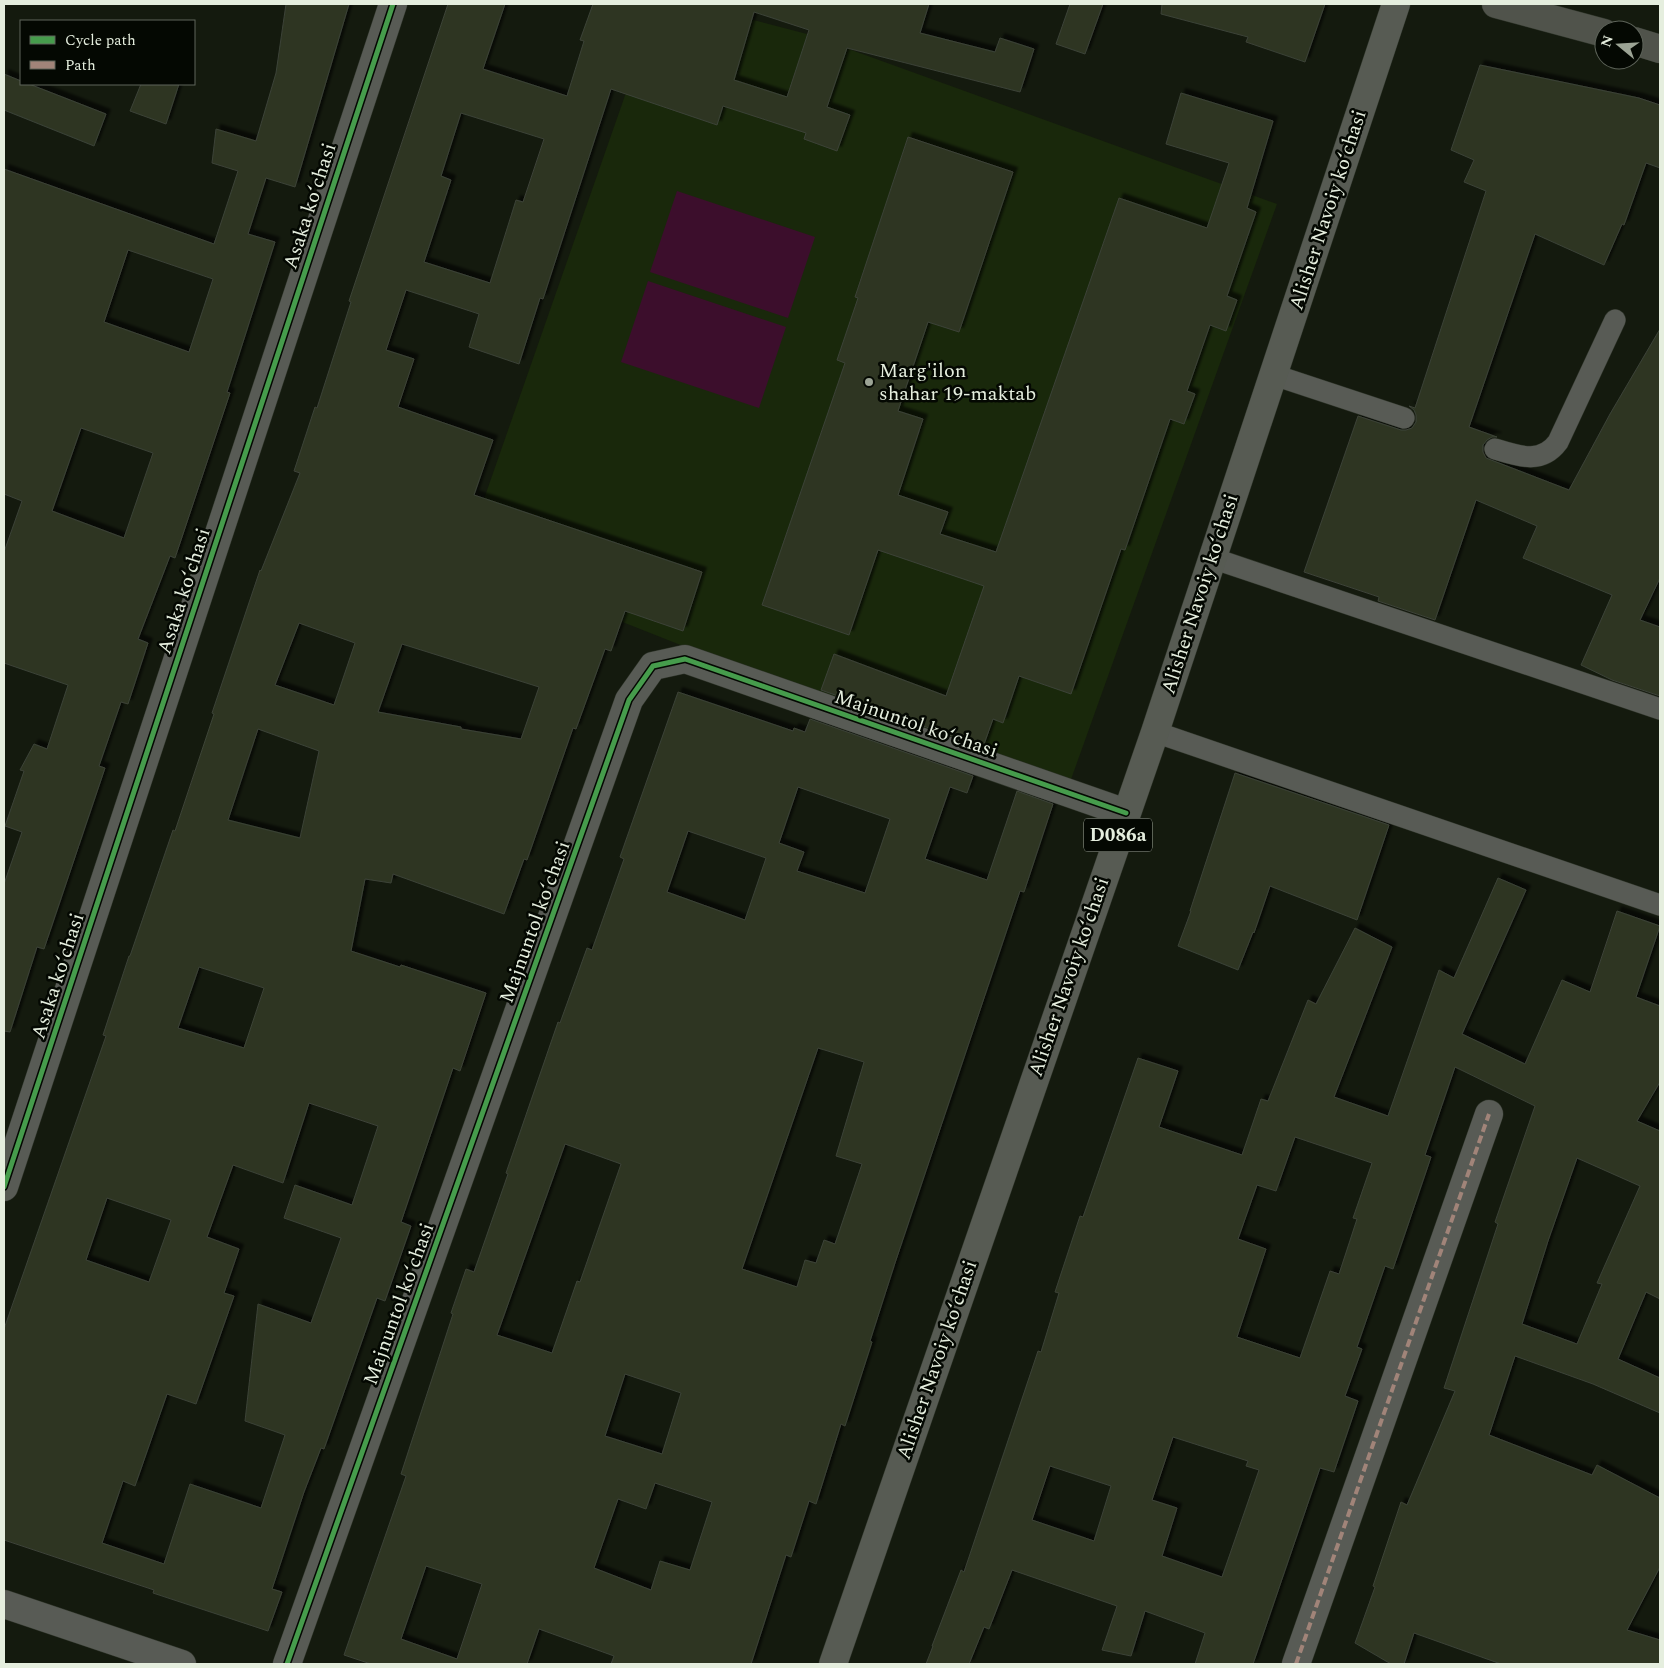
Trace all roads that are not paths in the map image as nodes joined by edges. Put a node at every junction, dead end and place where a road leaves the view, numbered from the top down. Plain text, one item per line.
1 (392, 4) edge
2 (1396, 4) edge
3 (1496, 4) edge
4 (1594, 30) edge
5 (1644, 44) edge
6 (1660, 49) edge
7 (1615, 320) dead end
8 (1274, 375) junction
9 (1404, 418) dead end
10 (1495, 449) dead end
11 (1212, 558) junction
12 (1660, 709) edge
13 (1155, 732) junction
14 (1126, 813) junction
15 (1660, 905) edge
16 (1489, 1114) dead end
17 (4, 1187) edge
18 (4, 1604) edge
19 (182, 1664) edge
20 (287, 1664) edge
21 (833, 1664) edge
22 (1296, 1664) edge

1 - 17 street, Asaka koʻchasi
2 - 8 main road, Alisher Navoiy koʻchasi / D086a
3 - 4 street
5 - 6 street
7 - 10 lane
8 - 9 lane
8 - 11 main road, Alisher Navoiy koʻchasi / D086a
11 - 12 lane
11 - 13 main road, Alisher Navoiy koʻchasi / D086a
13 - 14 main road, Alisher Navoiy koʻchasi / D086a
13 - 15 lane
14 - 20 street, Majnuntol koʻchasi
14 - 21 main road, Alisher Navoiy koʻchasi / D086a
16 - 22 street
18 - 19 street

